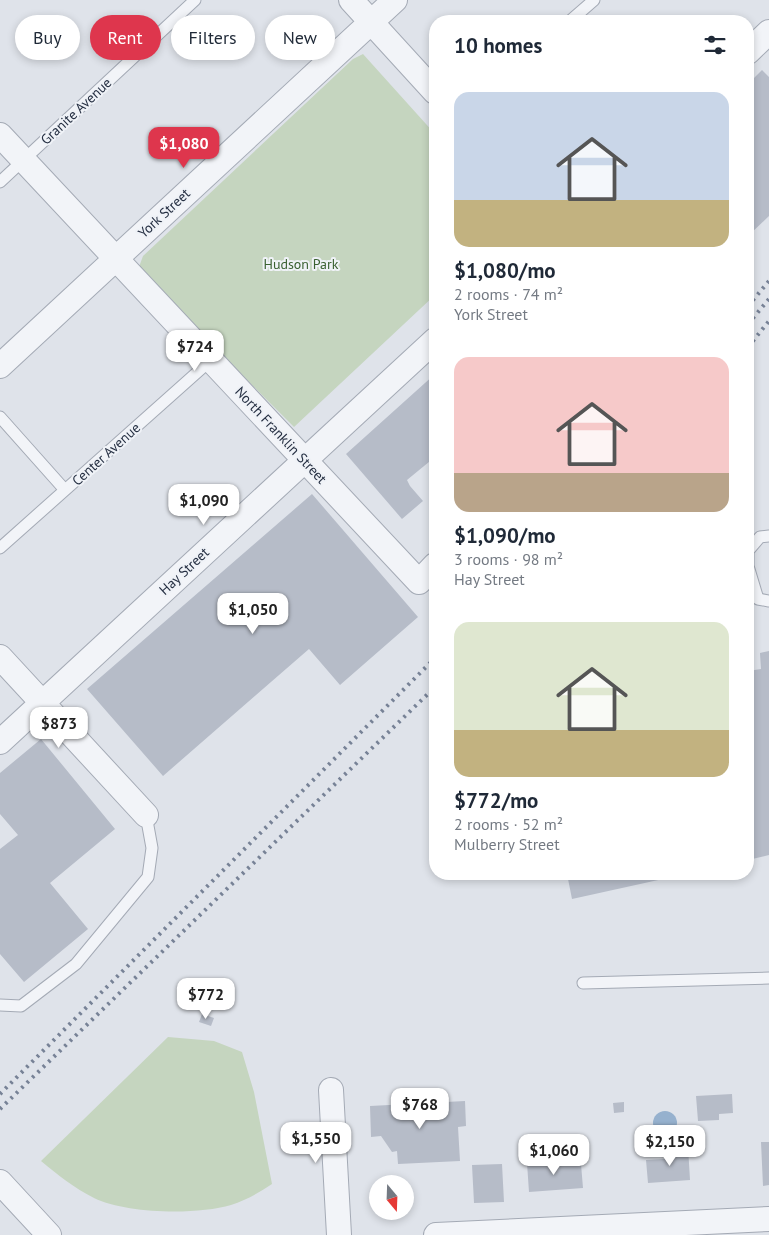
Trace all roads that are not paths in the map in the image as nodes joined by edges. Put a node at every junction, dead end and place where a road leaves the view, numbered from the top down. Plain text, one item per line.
1 (195, 0) edge
2 (351, 0) edge
3 (395, 0) edge
4 (594, 0) edge
5 (577, 15) edge
6 (371, 22) junction
7 (769, 32) edge
8 (754, 46) edge
9 (429, 85) edge
10 (0, 135) edge
11 (24, 160) junction
12 (0, 182) edge
13 (116, 258) junction
14 (429, 346) edge
15 (211, 360) junction
16 (0, 366) edge
17 (0, 418) edge
18 (305, 460) junction
19 (65, 490) junction
20 (769, 536) edge
21 (754, 544) edge
22 (0, 548) edge
23 (429, 571) edge
24 (754, 586) edge
25 (769, 601) edge
26 (0, 657) edge
27 (42, 703) junction
28 (0, 742) edge
29 (146, 815) joint
30 (769, 978) edge
31 (583, 983) dead end
32 (0, 1005) edge
33 (331, 1090) dead end
34 (4, 1186) edge
35 (769, 1220) edge
36 (612, 1231) edge
37 (49, 1235) edge
38 (339, 1235) edge
39 (436, 1235) edge

1 - 11 lane, Granite Avenue
2 - 6 street
3 - 6 street, York Street
4 - 5 lane
6 - 9 street
6 - 13 street, York Street
7 - 8 street
10 - 11 street, North Franklin Street
11 - 12 lane, Granite Avenue
11 - 13 street, North Franklin Street
13 - 15 street, North Franklin Street
13 - 16 street, York Street
14 - 18 street, Hay Street
15 - 18 street, North Franklin Street
15 - 19 lane, Center Avenue
17 - 19 lane
18 - 23 street, North Franklin Street
18 - 27 street, Hay Street
19 - 22 lane, Center Avenue
20 - 21 lane
24 - 25 lane
26 - 27 street
27 - 28 street, Hay Street
27 - 29 street
29 - 32 lane
30 - 31 lane
33 - 38 street
34 - 37 street
35 - 36 street
36 - 39 street

